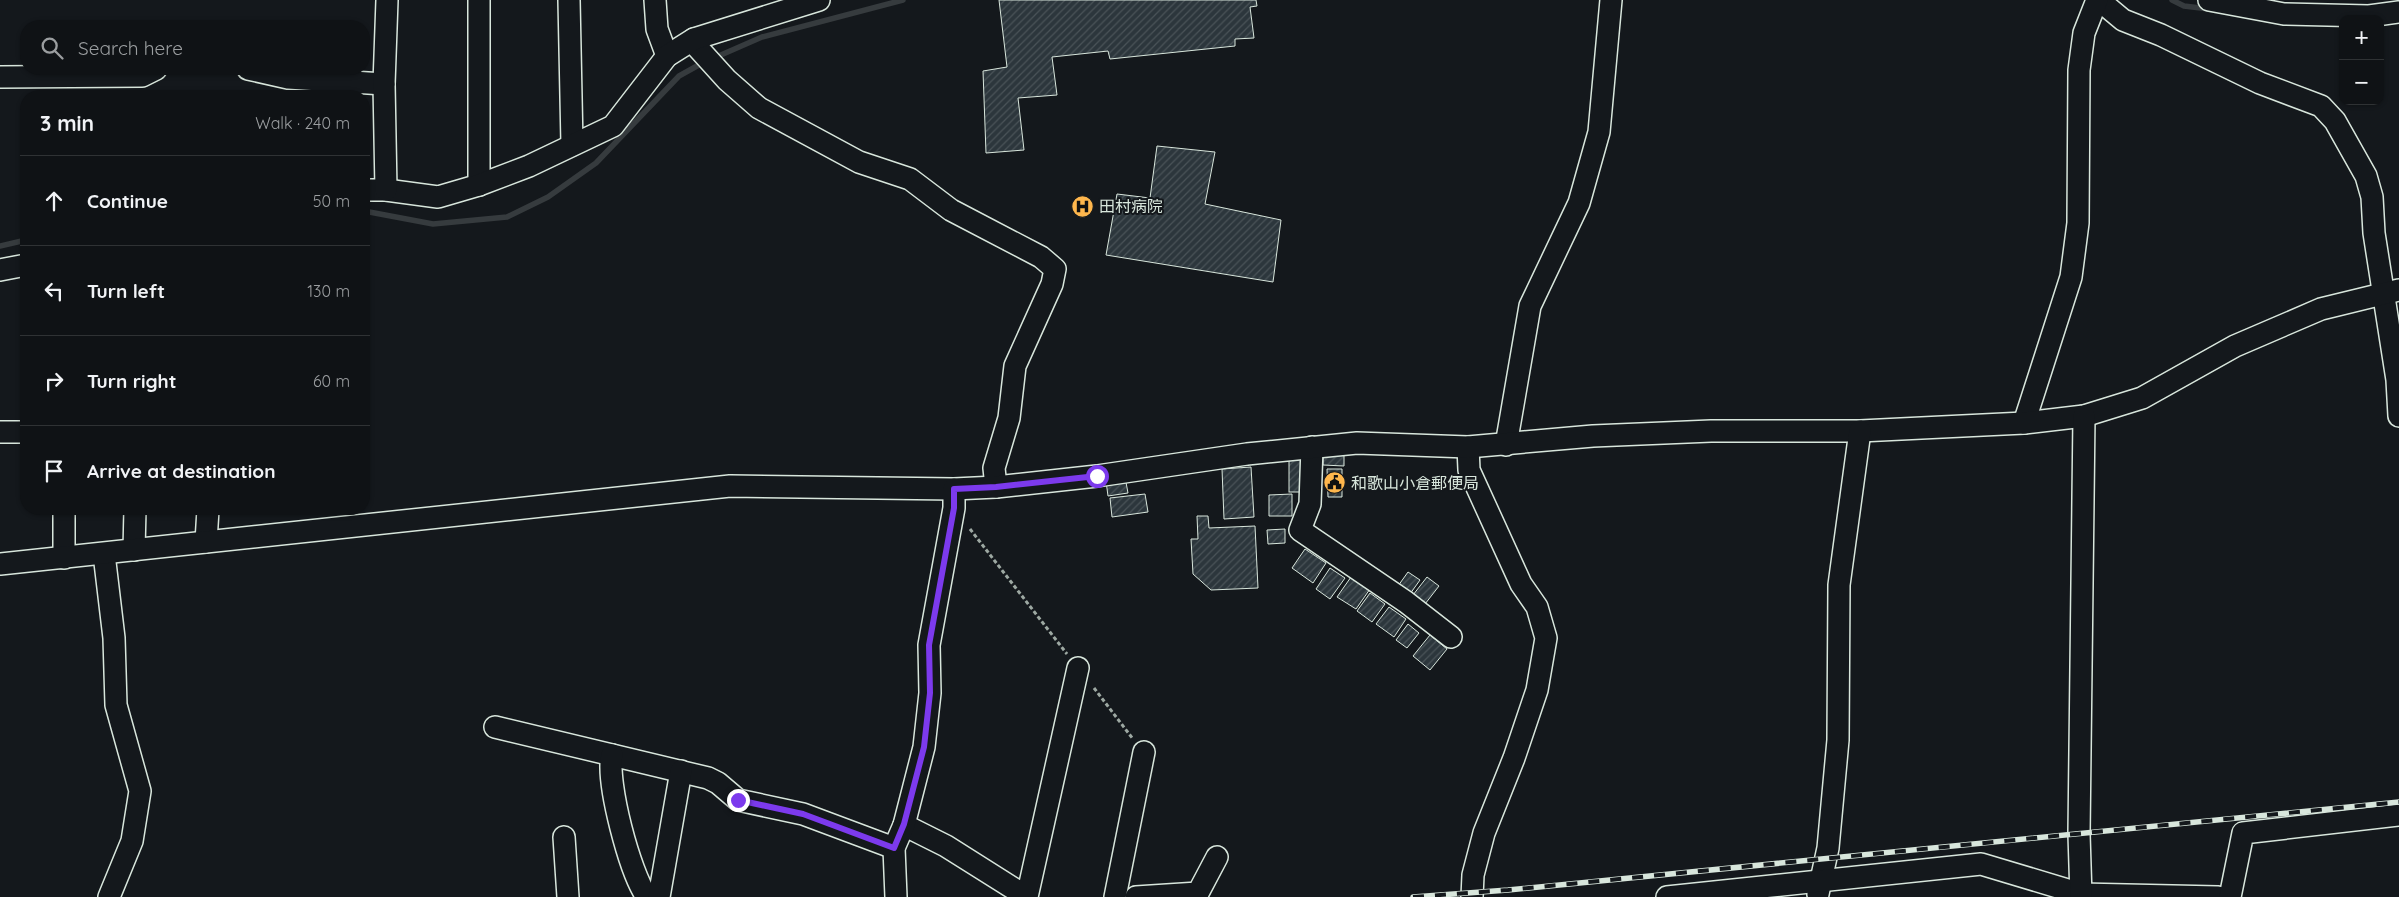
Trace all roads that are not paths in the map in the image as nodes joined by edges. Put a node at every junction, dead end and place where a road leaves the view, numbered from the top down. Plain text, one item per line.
1 (387, 0) edge
2 (479, 0) edge
3 (569, 0) edge
4 (655, 0) edge
5 (819, 0) edge
6 (1611, 0) edge
7 (2098, 0) edge
8 (2209, 0) edge
9 (2399, 12) edge
10 (696, 43) junction
11 (667, 56) junction
12 (144, 75) edge
13 (275, 75) edge
14 (0, 77) edge
15 (384, 84) junction
16 (572, 145) junction
17 (479, 185) junction
18 (370, 190) edge
19 (386, 190) junction
20 (20, 266) edge
21 (0, 270) edge
22 (2392, 291) edge
23 (2084, 416) junction
24 (2399, 416) edge
25 (2024, 423) junction
26 (1860, 431) junction
27 (1506, 445) junction
28 (1312, 447) junction
29 (1468, 447) junction
30 (996, 487) junction
31 (954, 499) junction
32 (64, 515) edge
33 (135, 515) edge
34 (208, 515) edge
35 (206, 542) junction
36 (134, 550) junction
37 (104, 554) junction
38 (64, 558) junction
39 (0, 564) edge
40 (1451, 637) dead end
41 (1078, 668) road end
42 (495, 727) dead end
43 (1144, 752) road end
44 (612, 755) junction
45 (681, 772) junction
46 (2399, 815) edge
47 (904, 824) junction
48 (564, 837) dead end
49 (894, 848) junction
50 (1217, 857) dead end
51 (1819, 890) edge
52 (2081, 895) edge
53 (109, 897) edge
54 (568, 897) edge
55 (647, 897) edge
56 (659, 897) edge
57 (896, 897) edge
58 (1115, 897) edge
59 (1136, 897) edge
60 (1472, 897) edge
61 (1667, 897) edge
62 (2218, 897) edge
63 (2230, 897) edge

1 - 15 street
2 - 17 street
3 - 16 street
4 - 11 street
5 - 10 street
6 - 27 street
7 - 22 street
7 - 25 street
8 - 9 street
10 - 11 street
10 - 30 street
11 - 16 street
12 - 14 street
13 - 15 street
15 - 19 street
16 - 17 street
17 - 19 street
18 - 19 street
20 - 21 street
22 - 23 street
22 - 24 street
23 - 25 street
23 - 52 street
25 - 26 street
26 - 27 street
26 - 51 street
27 - 29 street
28 - 29 street
28 - 30 street
28 - 40 street
29 - 60 street
30 - 31 street
31 - 35 street
31 - 47 street
32 - 38 street
33 - 36 street
34 - 35 street
35 - 36 street
36 - 37 street
37 - 38 street
37 - 53 street
38 - 39 street
41 - 47 street
42 - 44 street
43 - 58 street
44 - 45 street
44 - 55 street
45 - 49 street
45 - 56 street
46 - 63 street
47 - 49 street
48 - 54 street
49 - 57 street
50 - 59 street
51 - 52 street
51 - 61 street
52 - 62 street

